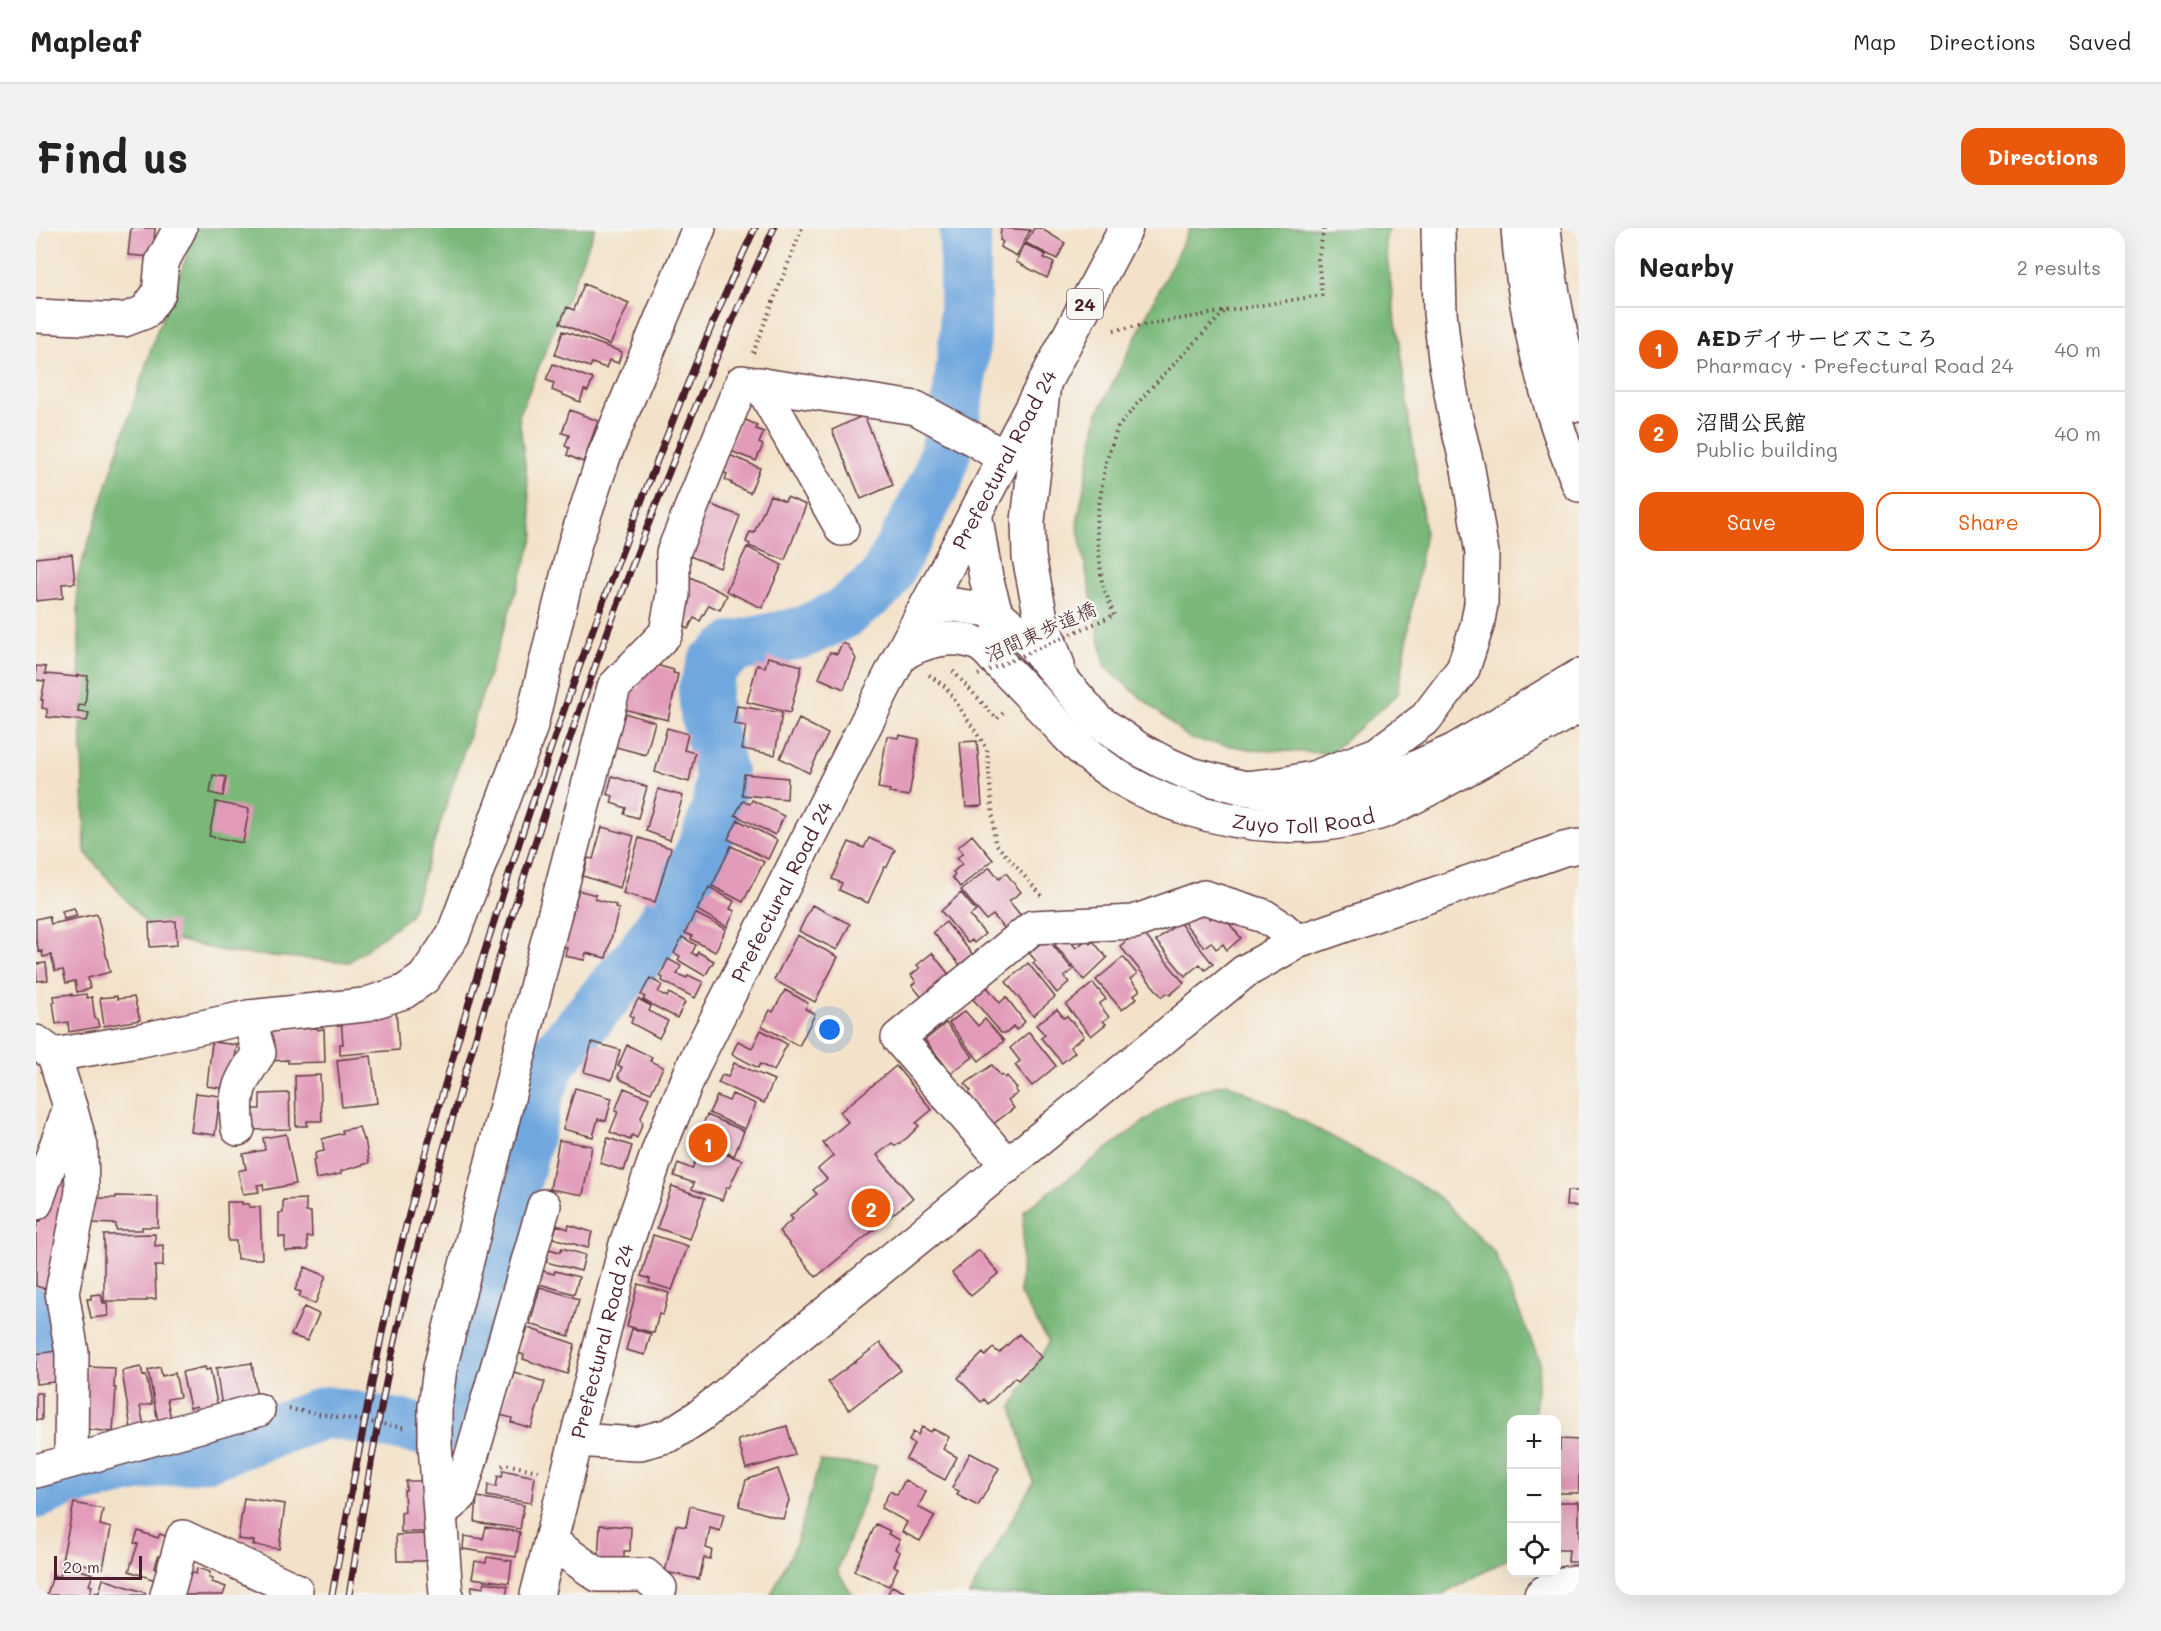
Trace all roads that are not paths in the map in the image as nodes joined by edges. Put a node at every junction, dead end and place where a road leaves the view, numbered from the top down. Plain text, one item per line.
1 (180, 228) edge
2 (699, 228) edge
3 (1126, 228) edge
4 (1438, 228) edge
5 (1518, 228) edge
6 (1544, 228) edge
7 (36, 316) edge
8 (1044, 381) junction
9 (751, 383) junction
10 (1579, 405) edge
11 (1004, 458) junction
12 (1579, 485) edge
13 (975, 513) junction
14 (843, 529) dead end
15 (994, 611) junction
16 (921, 615) junction
17 (900, 656) junction
18 (1579, 676) edge
19 (1064, 680) junction
20 (1037, 702) junction
21 (1579, 706) edge
22 (1245, 788) junction
23 (1579, 846) edge
24 (1297, 942) junction
25 (249, 1017) junction
26 (45, 1048) edge
27 (70, 1107) junction
28 (238, 1129) dead end
29 (1008, 1166) junction
30 (36, 1203) edge
31 (544, 1206) dead end
32 (269, 1409) road end
33 (577, 1440) junction
34 (71, 1461) junction
35 (36, 1471) edge
36 (451, 1504) junction
37 (551, 1542) junction
38 (1579, 1582) edge
39 (660, 1587) dead end
40 (296, 1590) dead end
41 (167, 1595) edge
42 (446, 1595) edge
43 (537, 1595) edge
44 (1541, 1595) edge

1 - 7 main road
2 - 25 main road
3 - 8 main road, Prefectural Road 24 / 24
4 - 22 main road
5 - 12 main road
6 - 10 main road
8 - 11 main road, Prefectural Road 24 / 24
8 - 19 main road
9 - 11 main road
9 - 14 main road
9 - 36 main road
11 - 13 main road, Prefectural Road 24 / 24
13 - 15 main road
13 - 16 main road, Prefectural Road 24 / 24
15 - 16 main road
15 - 19 main road, Zuyo Toll Road
15 - 20 main road
16 - 17 main road, Prefectural Road 24 / 24
17 - 20 main road
17 - 33 main road, Prefectural Road 24 / 24
18 - 22 main road, Zuyo Toll Road
19 - 22 main road, Zuyo Toll Road
20 - 21 main road, Zuyo Toll Road
23 - 24 main road
24 - 29 main road
24 - 29 main road
25 - 26 main road
25 - 28 main road
26 - 27 main road
27 - 30 main road
27 - 34 main road
29 - 33 main road
31 - 36 main road
32 - 34 main road
33 - 37 main road, Prefectural Road 24 / 24
34 - 35 main road
36 - 42 main road
37 - 39 main road
37 - 43 main road, Prefectural Road 24 / 24
38 - 44 main road
40 - 41 main road

